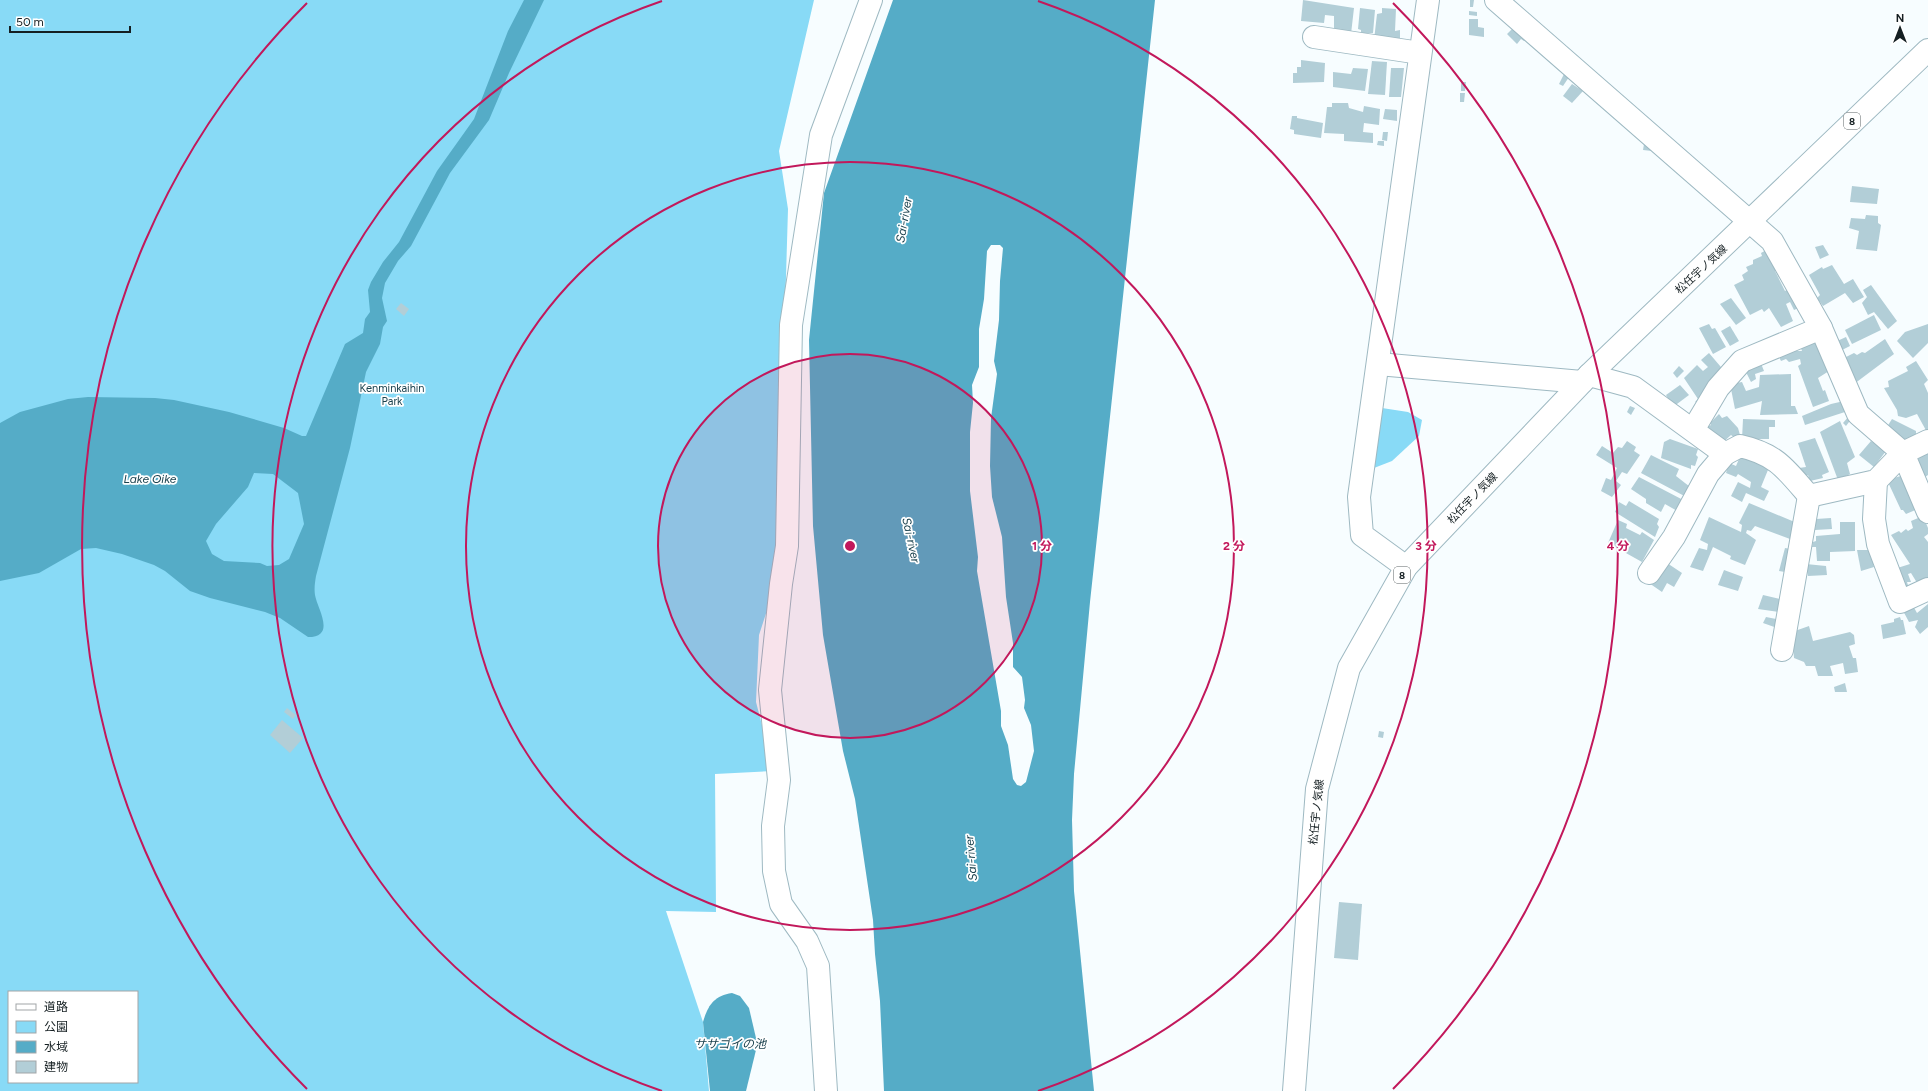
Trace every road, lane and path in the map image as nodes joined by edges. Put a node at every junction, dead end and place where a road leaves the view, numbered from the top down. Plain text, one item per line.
1 (871, 0) edge
2 (1428, 0) edge
3 (1496, 0) edge
4 (1314, 37) dead end
5 (1928, 50) edge
6 (1420, 53) junction
7 (1751, 221) junction
8 (1821, 328) junction
9 (1378, 364) junction
10 (1585, 379) junction
11 (1693, 430) junction
12 (1928, 442) edge
13 (1725, 454) junction
14 (1903, 454) junction
15 (1876, 481) junction
16 (1809, 496) junction
17 (1928, 512) edge
18 (1406, 568) junction
19 (1649, 573) dead end
20 (1928, 589) edge
21 (1782, 650) dead end
22 (826, 1091) edge
23 (1294, 1091) edge

1 - 22 street
2 - 6 street
3 - 7 street
4 - 6 street
5 - 7 street, 松任宇ノ気線 / 8
6 - 9 street
7 - 8 street
7 - 10 street, 松任宇ノ気線 / 8
8 - 11 street
8 - 14 street
9 - 10 street
9 - 18 street
10 - 11 street
10 - 18 street, 松任宇ノ気線 / 8
11 - 13 street
12 - 14 street
13 - 16 street
13 - 19 street
14 - 15 street
14 - 17 street
15 - 16 street
15 - 20 street
16 - 21 street
18 - 23 street, 松任宇ノ気線 / 8

